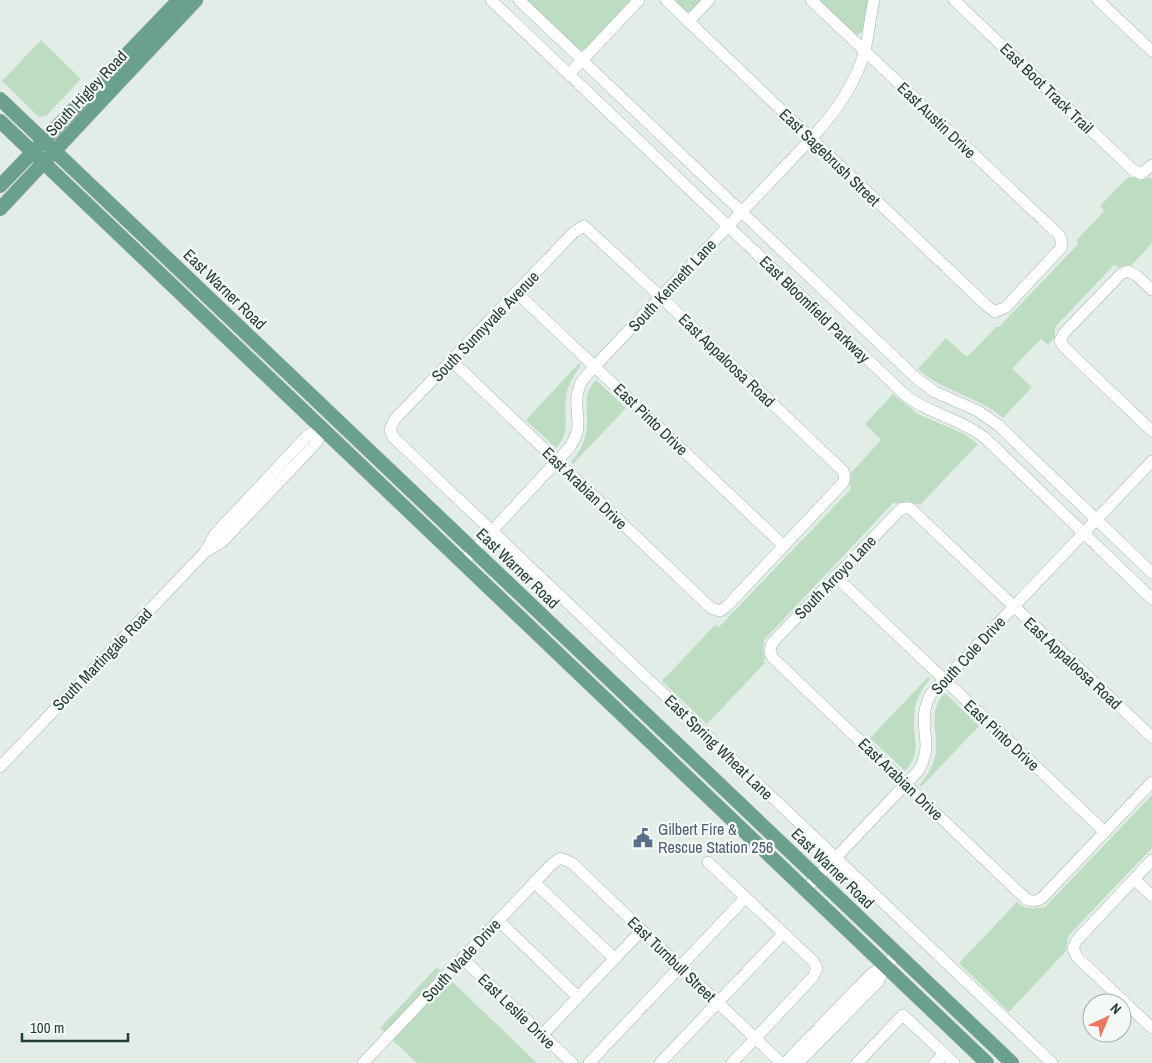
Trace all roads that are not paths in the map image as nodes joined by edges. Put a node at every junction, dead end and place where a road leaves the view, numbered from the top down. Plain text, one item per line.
1 (179, 0) edge
2 (196, 0) edge
3 (491, 0) edge
4 (519, 0) edge
5 (639, 0) edge
6 (666, 0) edge
7 (709, 0) edge
8 (811, 0) edge
9 (874, 0) edge
10 (954, 0) edge
11 (1098, 0) edge
12 (688, 22) junction
13 (864, 51) junction
14 (1152, 52) edge
15 (582, 60) junction
16 (569, 74) junction
17 (0, 99) edge
18 (0, 121) edge
19 (811, 139) junction
20 (44, 140) junction
21 (55, 151) junction
22 (33, 152) junction
23 (44, 162) junction
24 (1152, 165) edge
25 (0, 186) edge
26 (0, 209) edge
27 (741, 212) junction
28 (584, 226) joint
29 (728, 226) junction
30 (1152, 290) edge
31 (517, 292) junction
32 (206, 296) junction
33 (661, 297) junction
34 (194, 307) junction
35 (995, 312) joint
36 (452, 361) junction
37 (596, 366) junction
38 (335, 417) junction
39 (324, 428) junction
40 (390, 429) joint
41 (1152, 430) edge
42 (1152, 460) edge
43 (558, 461) junction
44 (906, 508) joint
45 (1096, 520) junction
46 (492, 531) junction
47 (1083, 533) junction
48 (784, 546) junction
49 (474, 550) junction
50 (463, 562) junction
51 (1152, 573) edge
52 (835, 576) junction
53 (1152, 599) edge
54 (1013, 607) junction
55 (770, 652) joint
56 (943, 679) junction
57 (667, 734) junction
58 (1152, 737) edge
59 (654, 747) junction
60 (0, 767) edge
61 (1152, 782) edge
62 (906, 784) junction
63 (1104, 832) junction
64 (560, 858) joint
65 (836, 858) junction
66 (1152, 860) edge
67 (708, 862) dead end
68 (817, 877) junction
69 (1134, 879) junction
70 (534, 882) junction
71 (806, 889) junction
72 (1152, 896) edge
73 (745, 898) junction
74 (498, 920) junction
75 (642, 930) junction
76 (783, 934) junction
77 (897, 954) junction
78 (462, 958) junction
79 (615, 958) junction
80 (680, 966) junction
81 (885, 966) junction
82 (578, 997) junction
83 (718, 1002) junction
84 (1152, 1028) edge
85 (542, 1035) junction
86 (756, 1039) junction
87 (944, 1054) junction
88 (368, 1061) edge
89 (572, 1063) edge
90 (589, 1063) edge
91 (660, 1063) edge
92 (732, 1063) edge
93 (781, 1063) edge
94 (786, 1063) edge
95 (798, 1063) edge
96 (857, 1063) edge
97 (935, 1063) edge
98 (954, 1063) edge
99 (987, 1063) edge
100 (1012, 1063) edge
101 (1052, 1063) edge

1 - 20 main road, South Higley Road
2 - 21 main road, South Higley Road
3 - 16 street, East Bloomfield Parkway
4 - 15 street, East Bloomfield Parkway
5 - 15 street
6 - 12 street, East Sagebrush Street
7 - 12 street
8 - 13 street, East Austin Drive
9 - 13 street, South Kenneth Lane
10 - 24 street, East Boot Track Trail
11 - 14 street
12 - 19 street, East Sagebrush Street
13 - 19 street, South Kenneth Lane
13 - 35 street, East Austin Drive
15 - 16 street
15 - 27 street, East Bloomfield Parkway
16 - 29 street, East Bloomfield Parkway
17 - 20 main road, East Warner Road
18 - 22 main road, East Warner Road
19 - 27 street, South Kenneth Lane
19 - 35 street, East Sagebrush Street
20 - 21 main road, East Warner Road
20 - 22 main road, South Higley Road
21 - 23 main road, South Higley Road
21 - 32 main road, East Warner Road
22 - 23 main road, East Warner Road
22 - 25 main road, South Higley Road
23 - 26 main road, South Higley Road
23 - 34 main road, East Warner Road
27 - 29 street, South Kenneth Lane
27 - 45 street, East Bloomfield Parkway
28 - 31 street, South Sunnyvale Avenue
28 - 33 street, East Appaloosa Road
29 - 33 street, South Kenneth Lane
29 - 47 street, East Bloomfield Parkway
30 - 41 street
31 - 36 street, South Sunnyvale Avenue
31 - 37 street, East Pinto Drive
32 - 34 main road
32 - 38 main road, East Warner Road
33 - 37 street, South Kenneth Lane
33 - 48 street, East Appaloosa Road
34 - 39 main road, East Warner Road
36 - 40 street, South Sunnyvale Avenue
36 - 43 street, East Arabian Drive
37 - 43 street, South Kenneth Lane
37 - 48 street, East Pinto Drive
38 - 39 street, South Martingale Road
38 - 49 main road, East Warner Road
39 - 50 main road, East Warner Road
39 - 60 street, South Martingale Road
40 - 46 street, East Spring Wheat Lane
42 - 45 street, South Cole Drive
43 - 46 street, South Kenneth Lane
43 - 48 street, East Arabian Drive
44 - 52 street, South Arroyo Lane
44 - 54 street, East Appaloosa Road
45 - 47 street, South Cole Drive
45 - 51 street, East Bloomfield Parkway
46 - 49 street, South Kenneth Lane
46 - 65 street, East Spring Wheat Lane
47 - 53 street, East Bloomfield Parkway
47 - 54 street, South Cole Drive
49 - 50 street, South Kenneth Lane
49 - 57 main road, East Warner Road
50 - 59 main road, East Warner Road
52 - 55 street, South Arroyo Lane
52 - 56 street, East Pinto Drive
54 - 56 street, South Cole Drive
54 - 58 street, East Appaloosa Road
55 - 62 street, East Arabian Drive
56 - 62 street, South Cole Drive
56 - 63 street, East Pinto Drive
57 - 59 main road
57 - 68 main road, East Warner Road
59 - 71 main road, East Warner Road
61 - 63 street
62 - 63 street, East Arabian Drive
62 - 65 street, South Cole Drive
64 - 70 street, South Wade Drive
64 - 75 street, East Turnbull Street
65 - 68 street, South Cole Drive
65 - 101 street, East Spring Wheat Lane
66 - 69 street
67 - 73 street
68 - 71 street, South Cole Drive
68 - 77 main road, East Warner Road
69 - 72 street
69 - 84 street
70 - 74 street, South Wade Drive
70 - 79 street
71 - 81 main road, East Warner Road
73 - 76 street
73 - 80 street
74 - 78 street, South Wade Drive
74 - 82 street
75 - 79 street
75 - 80 street, East Turnbull Street
76 - 83 street
76 - 86 street
77 - 81 street
77 - 100 main road, East Warner Road
78 - 85 street, East Leslie Drive
78 - 88 street, South Wade Drive
79 - 82 street
80 - 83 street, East Turnbull Street
80 - 90 street
81 - 94 street
81 - 95 street
81 - 99 main road, East Warner Road
82 - 85 street
83 - 86 street, East Turnbull Street
83 - 91 street
85 - 89 street, East Leslie Drive
86 - 92 street
86 - 93 street, East Turnbull Street
87 - 96 street
87 - 97 street
87 - 98 street

